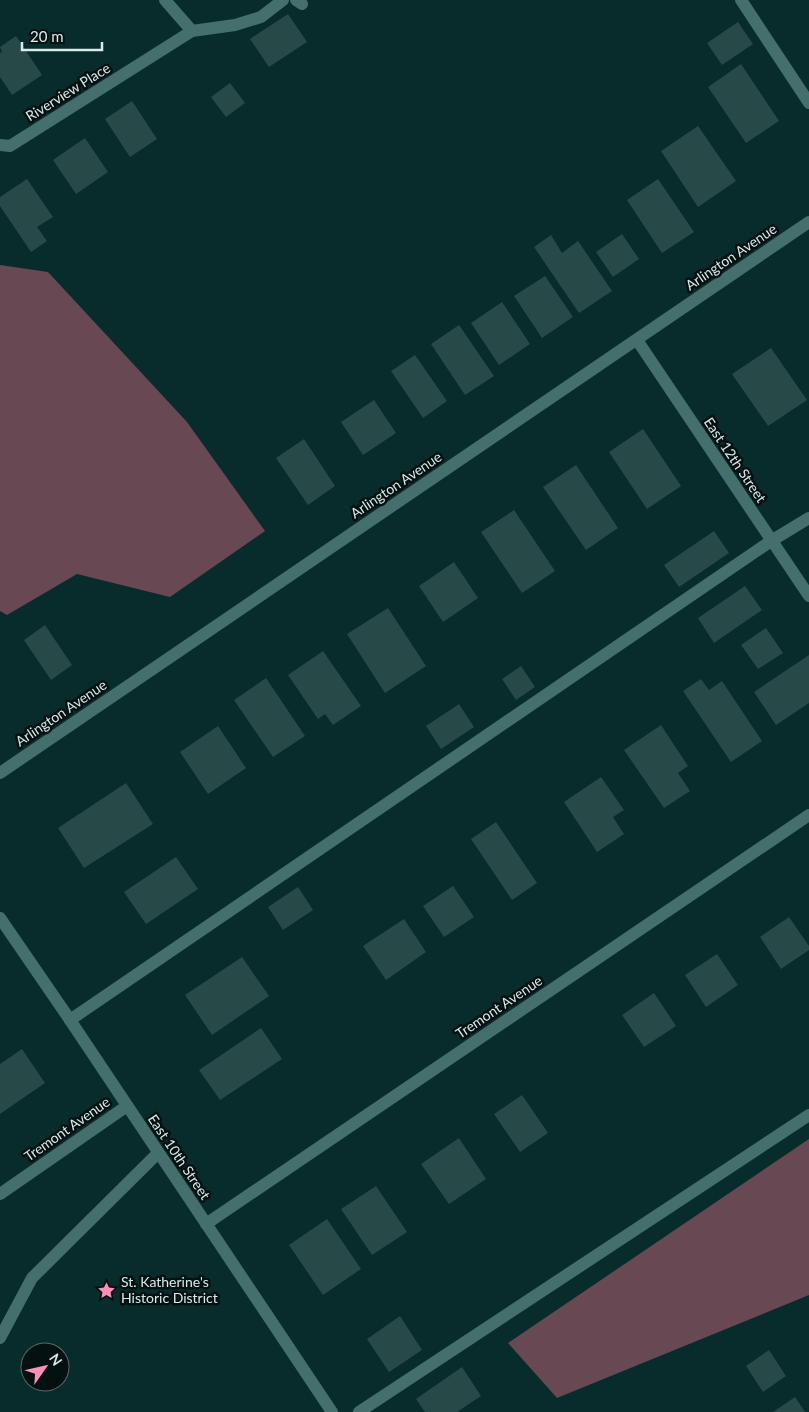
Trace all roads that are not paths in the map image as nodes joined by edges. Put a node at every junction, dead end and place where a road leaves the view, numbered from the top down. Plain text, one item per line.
1 (165, 0) edge
2 (283, 0) edge
3 (741, 0) edge
4 (192, 31) junction
5 (809, 103) edge
6 (0, 145) edge
7 (809, 222) edge
8 (637, 340) junction
9 (809, 518) edge
10 (771, 541) junction
11 (809, 596) edge
12 (0, 773) edge
13 (809, 815) edge
14 (0, 918) edge
15 (70, 1020) junction
16 (127, 1106) junction
17 (809, 1114) edge
18 (158, 1153) junction
19 (0, 1194) edge
20 (206, 1224) junction
21 (0, 1338) edge
22 (332, 1412) edge
23 (358, 1412) edge

1 - 4 street
2 - 4 street
3 - 5 street
4 - 6 street, Riverview Place
7 - 8 street, Arlington Avenue
8 - 10 street, East 12th Street
8 - 12 street, Arlington Avenue
9 - 10 street
10 - 11 street, East 12th Street
10 - 15 street
13 - 20 street, Tremont Avenue
14 - 15 street, East 10th Street
15 - 16 street, East 10th Street
16 - 18 street, East 10th Street
16 - 19 street, Tremont Avenue
17 - 23 street
18 - 20 street, East 10th Street
18 - 21 street
20 - 22 street, East 10th Street

